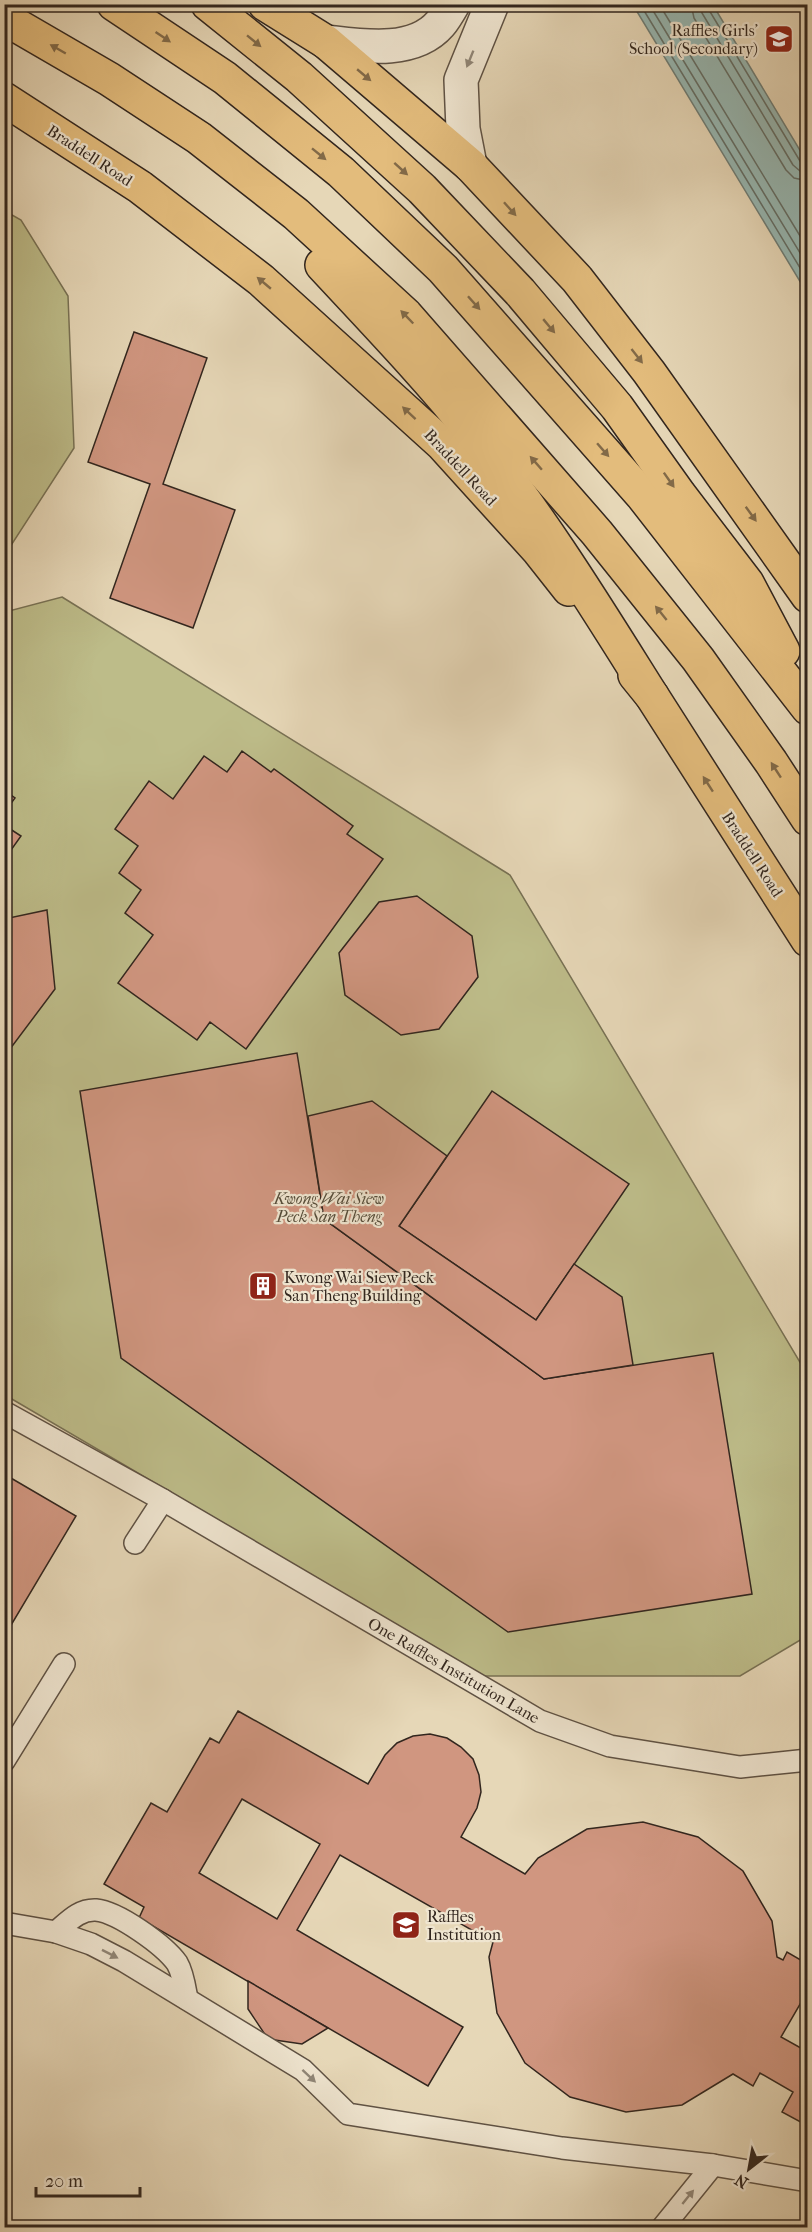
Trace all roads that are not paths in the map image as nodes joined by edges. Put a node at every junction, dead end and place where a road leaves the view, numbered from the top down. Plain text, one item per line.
1 (114, 4) edge
2 (208, 4) edge
3 (265, 4) edge
4 (453, 4) edge
5 (492, 4) edge
6 (4, 18) edge
7 (326, 42) junction
8 (109, 79) junction
9 (4, 99) edge
10 (470, 165) junction
11 (807, 596) edge
12 (652, 696) junction
13 (807, 700) edge
14 (807, 708) edge
15 (807, 819) edge
16 (807, 940) edge
17 (4, 1412) edge
18 (163, 1500) junction
19 (135, 1543) dead end
20 (64, 1664) dead end
21 (807, 1760) edge
22 (4, 1761) edge
23 (4, 1923) edge
24 (56, 1932) junction
25 (187, 1999) junction
26 (713, 2165) junction
27 (807, 2181) edge
28 (662, 2228) edge

1 -> 14 main road
2 -> 13 main road
3 - 7 main road
4 - 7 street
5 -> 10 street
8 -> 6 main road
7 -> 10 main road
8 - 12 main road
15 -> 8 main road
12 -> 9 main road, Braddell Road
10 -> 11 main road
16 -> 12 main road, Braddell Road
17 - 18 lane, One Raffles Institution Lane
18 - 19 lane
18 - 21 lane, One Raffles Institution Lane
20 - 22 lane
23 - 24 lane
24 -> 25 lane
24 - 25 lane
25 -> 26 lane
26 - 27 lane
28 -> 26 lane

